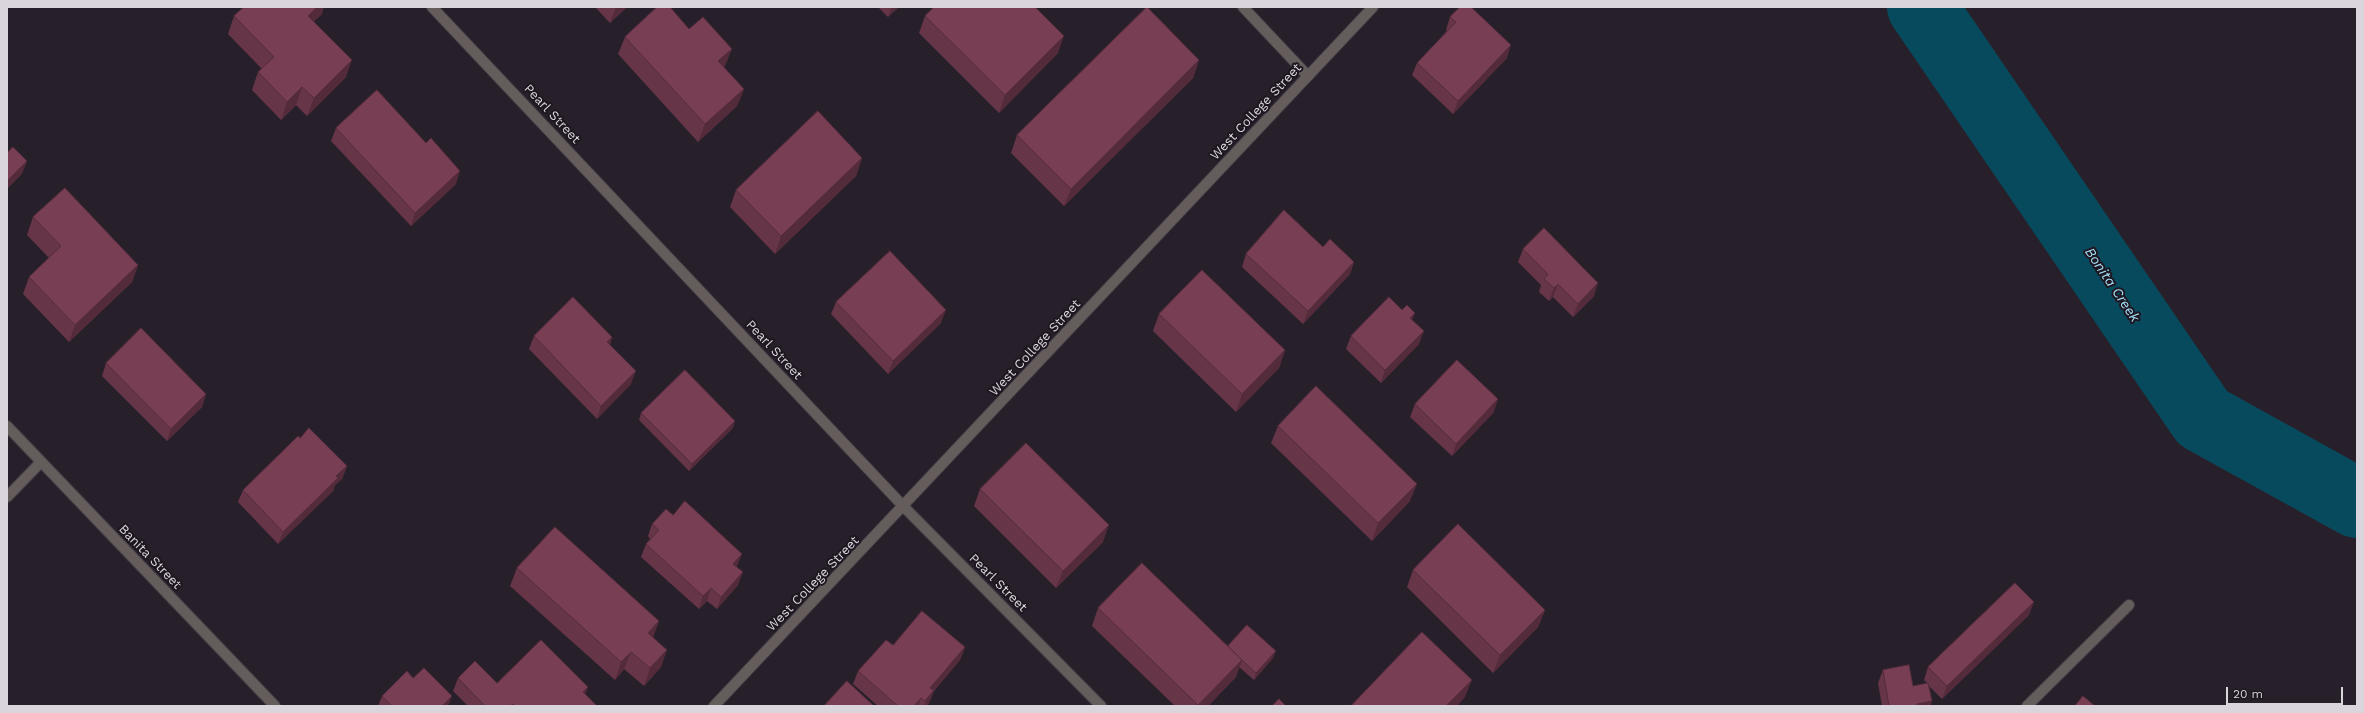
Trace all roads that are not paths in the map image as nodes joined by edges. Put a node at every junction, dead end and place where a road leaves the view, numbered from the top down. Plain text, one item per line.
1 (432, 7) edge
2 (1243, 7) edge
3 (1373, 7) edge
4 (1308, 76) junction
5 (7, 426) edge
6 (41, 462) junction
7 (7, 497) edge
8 (904, 507) junction
9 (2128, 605) dead end
10 (275, 706) edge
11 (714, 706) edge
12 (1101, 706) edge
13 (2027, 706) edge

1 - 8 street, Pearl Street
2 - 4 street
3 - 4 street, West College Street
4 - 8 street, West College Street
5 - 6 street, Banita Street
6 - 7 street
6 - 10 street, Banita Street
8 - 11 street, West College Street
8 - 12 street, Pearl Street
9 - 13 street

